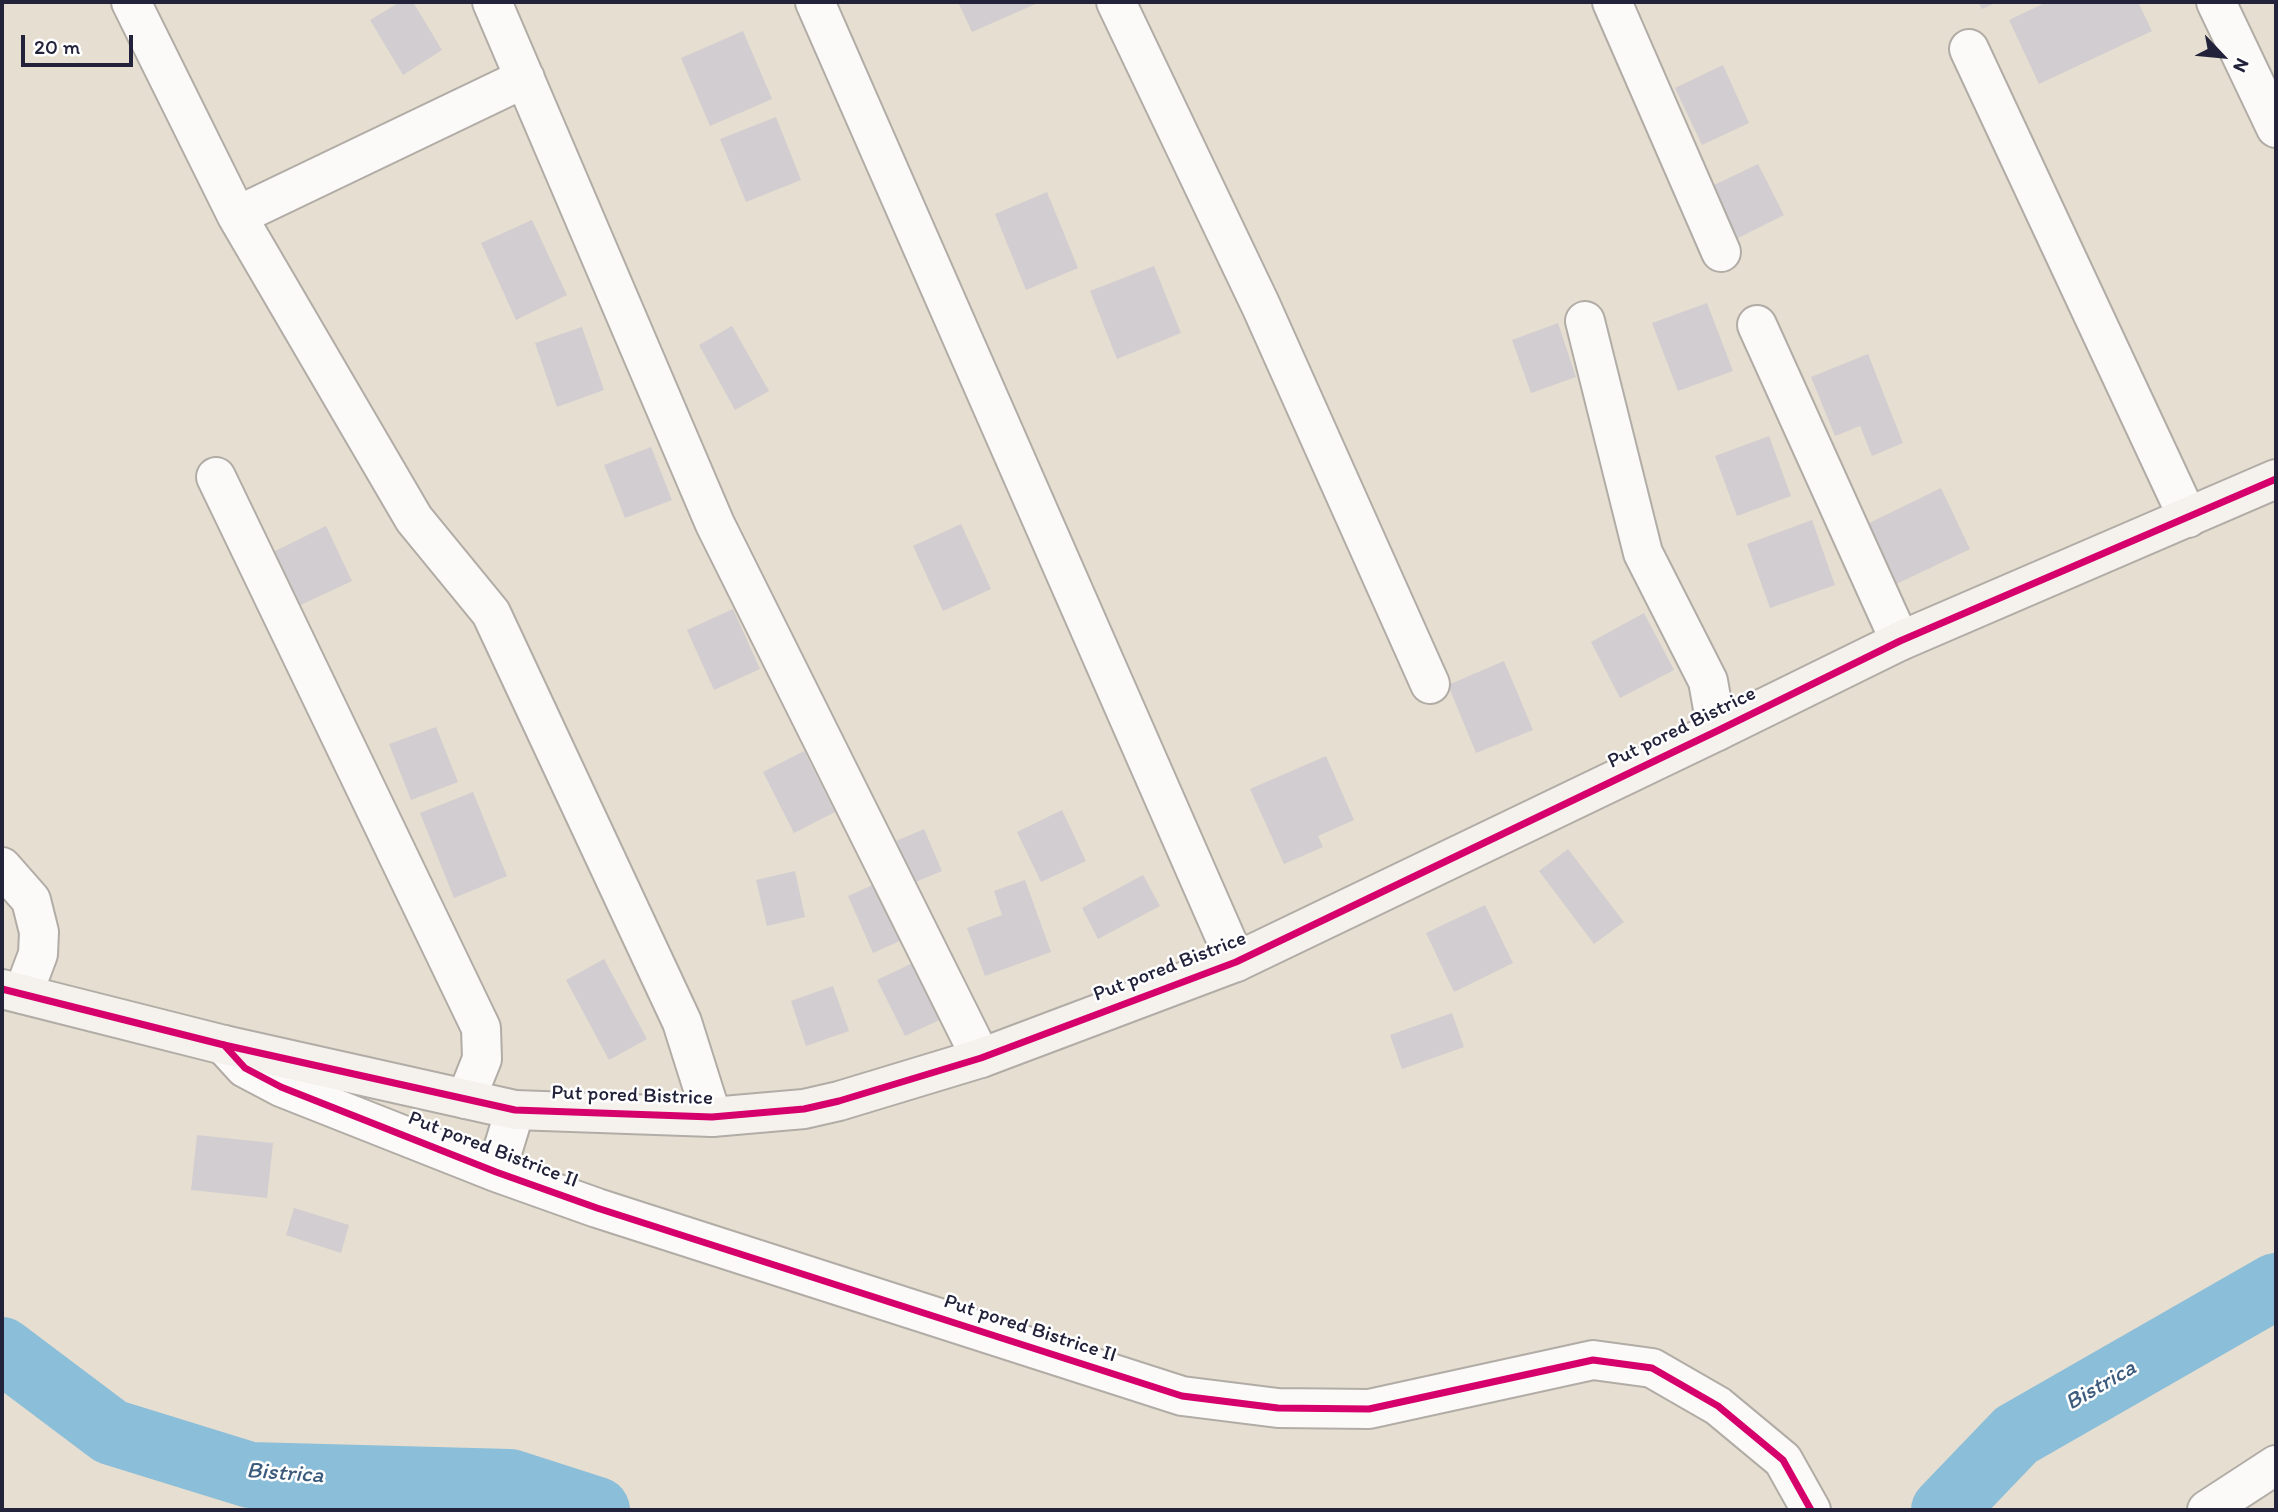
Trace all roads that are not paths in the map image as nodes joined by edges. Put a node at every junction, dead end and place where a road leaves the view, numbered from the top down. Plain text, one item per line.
1 (131, 2) edge
2 (492, 2) edge
3 (815, 2) edge
4 (1116, 2) edge
5 (1612, 2) edge
6 (2216, 2) edge
7 (1969, 49) dead end
8 (525, 78) junction
9 (2276, 128) edge
10 (237, 216) junction
11 (1720, 252) dead end
12 (1585, 321) dead end
13 (1757, 325) dead end
14 (216, 477) dead end
15 (2276, 479) edge
16 (2188, 518) junction
17 (1900, 640) junction
18 (1430, 684) dead end
19 (1717, 731) junction
20 (2, 867) edge
21 (1236, 962) junction
22 (12, 991) edge
23 (224, 1045) junction
24 (981, 1058) junction
25 (466, 1099) junction
26 (515, 1110) junction
27 (712, 1117) junction
28 (496, 1172) junction
29 (2276, 1465) edge
30 (1811, 1510) edge
31 (2207, 1510) edge

1 - 10 street
2 - 8 street
3 - 21 street
4 - 18 street
5 - 11 street
6 - 9 street
7 - 16 street
8 - 10 street
8 - 24 street
10 - 27 street
12 - 19 street
13 - 17 street
14 - 25 street
15 - 16 street, Put pored Bistrice
16 - 17 street, Put pored Bistrice
17 - 19 street, Put pored Bistrice
19 - 21 street, Put pored Bistrice
20 - 22 street
21 - 24 street, Put pored Bistrice
22 - 23 street, Put pored Bistrice
23 - 25 street, Put pored Bistrice
23 - 28 street, Put pored Bistrice II
24 - 27 street, Put pored Bistrice
25 - 26 street, Put pored Bistrice
26 - 27 street, Put pored Bistrice
26 - 28 street
28 - 30 street, Put pored Bistrice II
29 - 31 street

